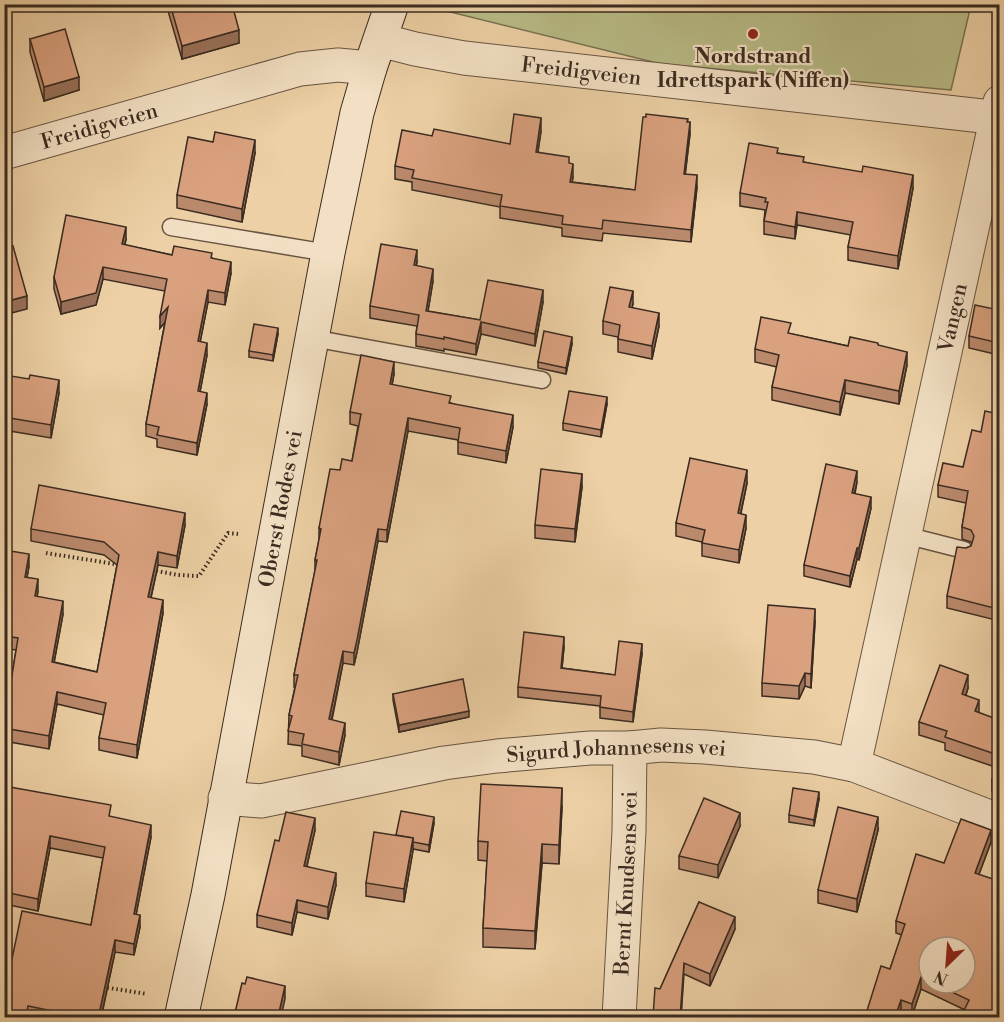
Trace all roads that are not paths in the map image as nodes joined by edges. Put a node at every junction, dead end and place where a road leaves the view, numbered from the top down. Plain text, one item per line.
1 (393, 4) edge
2 (375, 54) junction
3 (998, 112) edge
4 (4, 153) edge
5 (171, 227) dead end
6 (328, 253) junction
7 (312, 338) junction
8 (542, 380) dead end
9 (905, 535) junction
10 (964, 550) edge
11 (630, 748) junction
12 (854, 765) junction
13 (225, 798) junction
14 (999, 821) edge
15 (181, 1017) edge
16 (619, 1017) edge

1 - 2 street, Oberst Rodes vei
2 - 3 street, Freidigveien
2 - 4 street, Freidigveien
2 - 6 street, Oberst Rodes vei
3 - 9 street, Vangen
5 - 6 lane
6 - 7 street, Oberst Rodes vei
7 - 8 lane
7 - 13 street, Oberst Rodes vei
9 - 10 lane
9 - 12 street, Vangen
11 - 12 street, Sigurd Johannesens vei
11 - 13 street, Sigurd Johannesens vei
11 - 16 street, Bernt Knudsens vei
12 - 14 street, Sigurd Johannesens vei
13 - 15 street, Oberst Rodes vei

